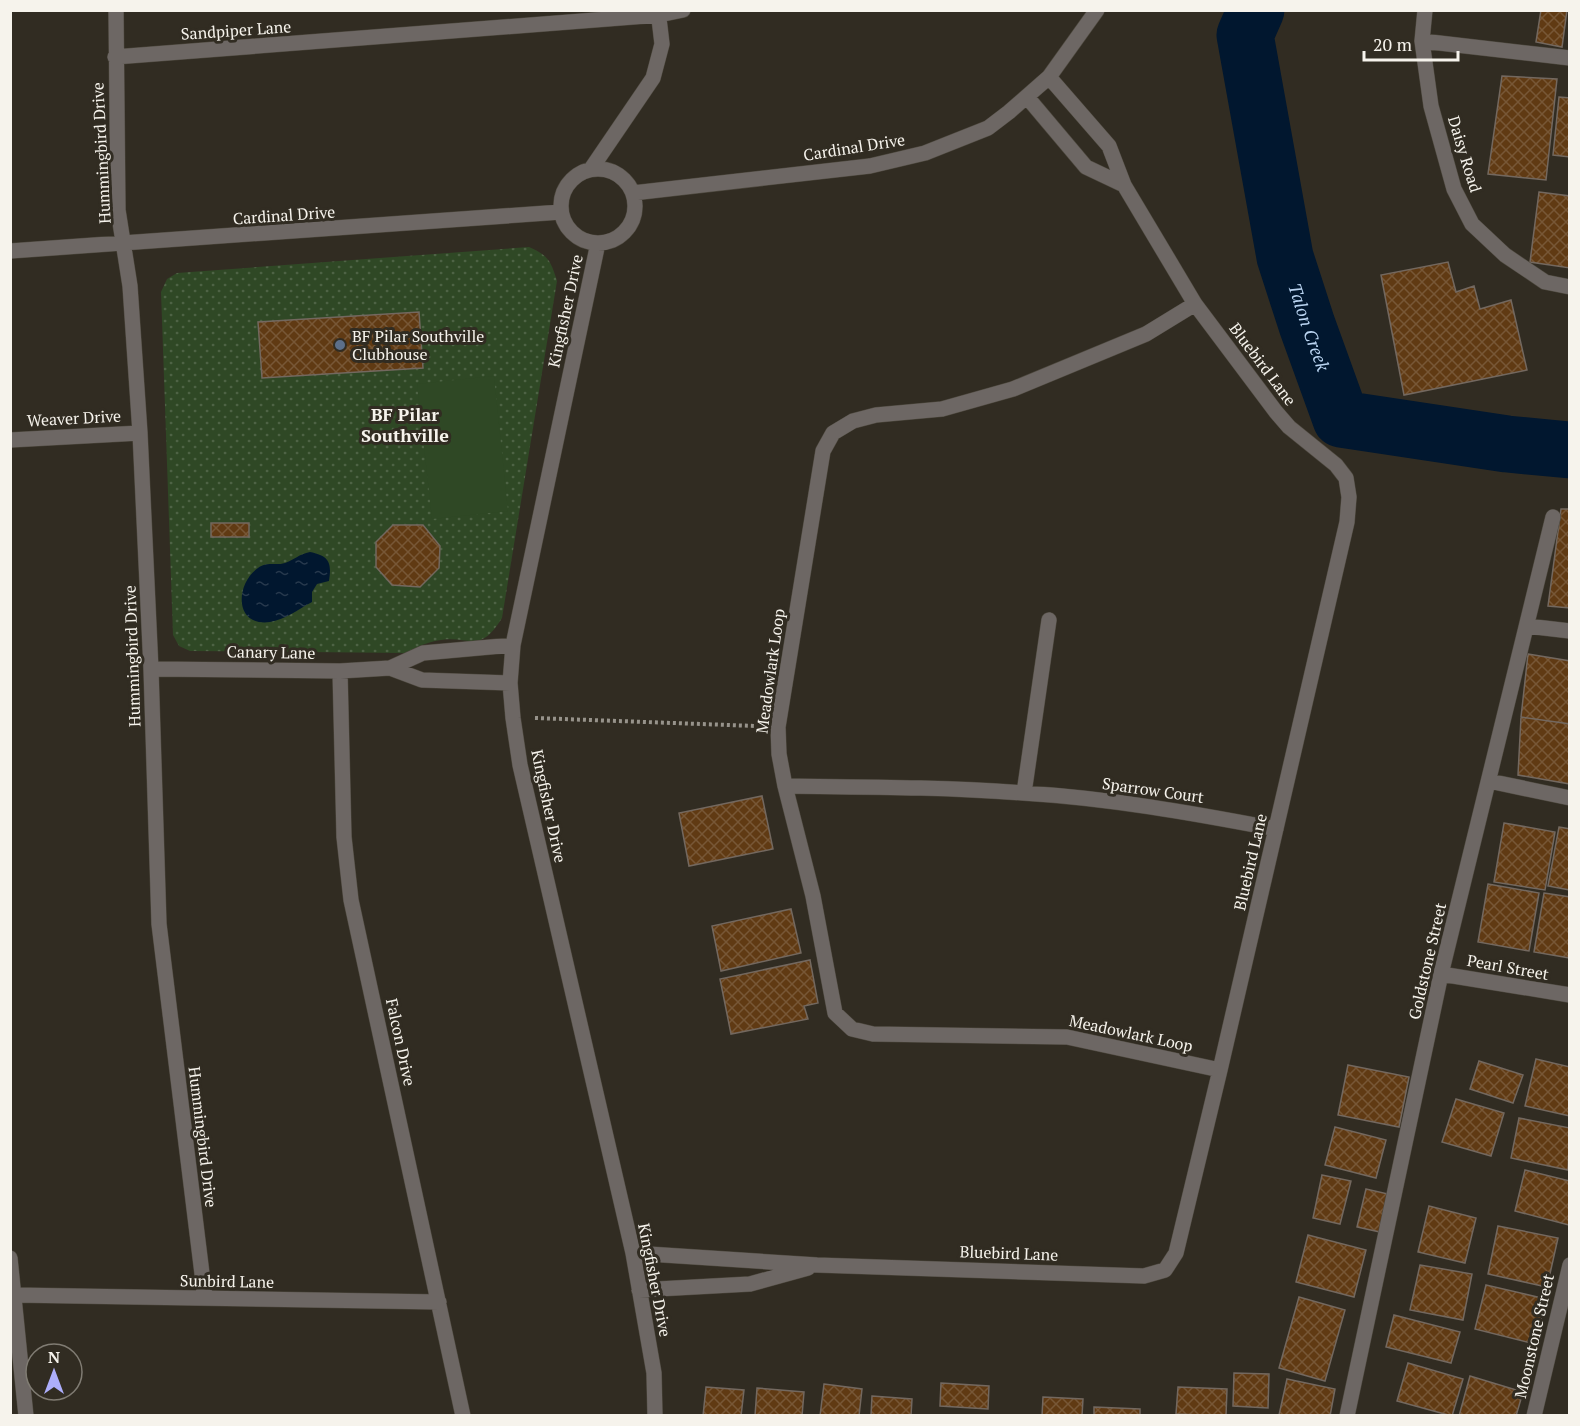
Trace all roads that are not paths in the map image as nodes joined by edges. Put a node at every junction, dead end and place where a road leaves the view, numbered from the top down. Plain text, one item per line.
1 (116, 10) edge
2 (683, 10) edge
3 (1097, 10) edge
4 (1425, 10) edge
5 (658, 13) edge
6 (1422, 41) junction
7 (115, 57) junction
8 (1569, 58) edge
9 (1049, 77) junction
10 (1027, 97) junction
11 (591, 169) junction
12 (1124, 185) junction
13 (633, 193) junction
14 (561, 213) junction
15 (598, 243) junction
16 (124, 244) junction
17 (10, 251) edge
18 (1569, 287) edge
19 (1195, 304) junction
20 (140, 433) junction
21 (10, 440) edge
22 (1553, 517) dead end
23 (1049, 620) dead end
24 (1527, 626) junction
25 (1569, 631) edge
26 (513, 645) junction
27 (390, 668) junction
28 (151, 669) junction
29 (340, 671) junction
30 (510, 683) junction
31 (1489, 781) junction
32 (785, 786) junction
33 (1024, 793) junction
34 (1569, 798) edge
35 (1276, 829) junction
36 (1441, 974) junction
37 (1569, 995) edge
38 (1220, 1071) junction
39 (633, 1253) junction
40 (10, 1258) edge
41 (817, 1265) junction
42 (1569, 1265) edge
43 (639, 1290) junction
44 (15, 1295) junction
45 (205, 1298) junction
46 (439, 1302) junction
47 (26, 1416) edge
48 (462, 1416) edge
49 (655, 1416) edge
50 (1347, 1416) edge
51 (1534, 1416) edge

1 - 7 street, Hummingbird Drive
2 - 5 street, Sandpiper Lane
3 - 9 street, Cardinal Drive
4 - 6 street, Daisy Road
5 - 7 street, Sandpiper Lane
5 - 11 street
6 - 8 street
6 - 18 street, Daisy Road
7 - 16 street, Hummingbird Drive
9 - 10 street, Cardinal Drive
9 - 12 street, Bluebird Lane
10 - 12 street
10 - 13 street, Cardinal Drive
11 - 13 street
11 - 14 street
12 - 19 street, Bluebird Lane
13 - 15 street
14 - 15 street
14 - 16 street, Cardinal Drive
15 - 26 street, Kingfisher Drive
16 - 17 street, Cardinal Drive
16 - 20 street, Hummingbird Drive
19 - 32 street, Meadowlark Loop
19 - 35 street, Bluebird Lane
20 - 21 street, Weaver Drive
20 - 28 street, Hummingbird Drive
22 - 24 street, Goldstone Street
23 - 33 street
24 - 25 street
24 - 31 street, Goldstone Street
26 - 27 street, Canary Lane
26 - 30 street, Kingfisher Drive
27 - 29 street, Canary Lane
27 - 30 street, Canary Lane
28 - 29 street, Canary Lane
28 - 45 street, Hummingbird Drive
29 - 46 street, Falcon Drive
30 - 39 street, Kingfisher Drive
31 - 34 street
31 - 36 street, Goldstone Street
32 - 33 street, Sparrow Court
32 - 38 street, Meadowlark Loop
33 - 35 street, Sparrow Court
35 - 38 street, Bluebird Lane
36 - 37 street, Pearl Street
36 - 50 street, Goldstone Street
38 - 41 street, Bluebird Lane
39 - 41 street, Bluebird Lane
39 - 43 street, Kingfisher Drive
40 - 44 street
41 - 43 street, Bluebird Lane
42 - 51 street, Moonstone Street
43 - 49 street, Kingfisher Drive
44 - 45 street, Sunbird Lane
44 - 47 street
45 - 46 street, Sunbird Lane
46 - 48 street, Falcon Drive

